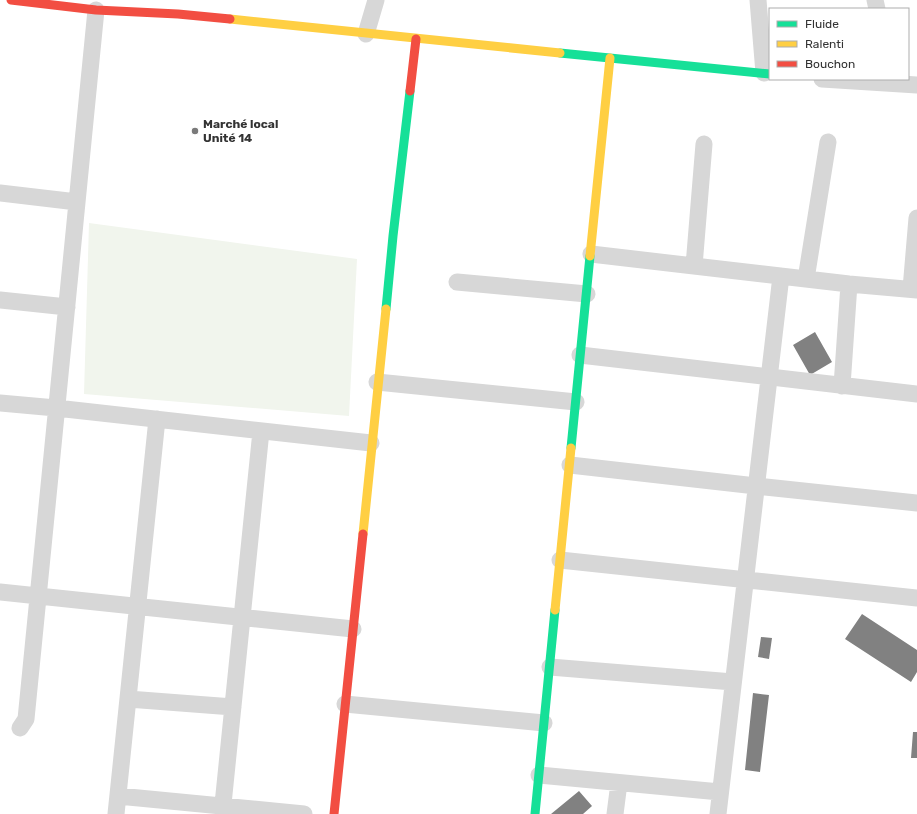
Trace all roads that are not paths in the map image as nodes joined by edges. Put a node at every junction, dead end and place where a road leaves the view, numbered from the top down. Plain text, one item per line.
1 (11, 0) edge
2 (376, 0) edge
3 (758, 0) edge
4 (40, 2) edge
5 (178, 7) edge
6 (96, 10) junction
7 (366, 34) junction
8 (416, 39) junction
9 (610, 58) junction
10 (767, 74) edge
11 (854, 80) edge
12 (886, 81) edge
13 (917, 85) edge
14 (828, 142) dead end
15 (704, 144) dead end
16 (0, 193) edge
17 (77, 202) junction
18 (917, 218) edge
19 (591, 254) junction
20 (694, 266) junction
21 (781, 276) junction
22 (806, 279) junction
23 (457, 282) dead end
24 (849, 284) junction
25 (914, 290) edge
26 (587, 294) junction
27 (0, 300) edge
28 (67, 307) junction
29 (580, 355) junction
30 (769, 378) junction
31 (377, 382) junction
32 (842, 386) junction
33 (917, 394) edge
34 (576, 402) junction
35 (0, 404) edge
36 (56, 408) junction
37 (157, 419) junction
38 (261, 431) junction
39 (371, 443) junction
40 (570, 465) junction
41 (756, 486) junction
42 (917, 503) edge
43 (560, 560) junction
44 (746, 580) junction
45 (0, 592) edge
46 (37, 595) junction
47 (917, 598) edge
48 (137, 607) junction
49 (242, 617) junction
50 (353, 629) junction
51 (550, 667) junction
52 (733, 682) junction
53 (128, 700) junction
54 (345, 704) junction
55 (233, 707) junction
56 (544, 723) junction
57 (20, 728) dead end
58 (539, 775) junction
59 (618, 783) junction
60 (720, 792) junction
61 (118, 796) junction
62 (223, 810) edge
63 (116, 814) edge
64 (304, 814) edge
65 (334, 814) edge
66 (535, 814) edge
67 (615, 814) edge
68 (718, 814) edge

1 - 4 street
2 - 7 street
3 - 10 street
4 - 6 street
5 - 6 street
5 - 7 street
6 - 17 street
7 - 8 street
8 - 9 street
8 - 31 street
9 - 10 street
9 - 19 street
11 - 12 street
12 - 13 street
14 - 22 street
15 - 20 street
16 - 17 street
17 - 28 street
18 - 25 street
19 - 20 street
19 - 26 street
20 - 21 street
21 - 22 street
21 - 30 street
22 - 24 street
23 - 26 street
24 - 25 street
24 - 32 street
26 - 29 street
27 - 28 street
28 - 36 street
29 - 30 street
29 - 34 street
30 - 32 street
30 - 41 street
31 - 34 street
31 - 39 street
32 - 33 street
34 - 40 street
35 - 36 street
36 - 37 street
36 - 46 street
37 - 38 street
37 - 48 street
38 - 39 street
38 - 49 street
39 - 50 street
40 - 41 street
40 - 43 street
41 - 42 street
41 - 44 street
43 - 44 street
43 - 51 street
44 - 47 street
44 - 52 street
45 - 46 street
46 - 48 street
46 - 57 street
48 - 49 street
48 - 53 street
49 - 50 street
49 - 55 street
50 - 54 street
51 - 52 street
51 - 56 street
52 - 60 street
53 - 55 street
53 - 61 street
54 - 56 street
54 - 65 street
55 - 62 street
56 - 58 street
58 - 59 street
58 - 66 street
59 - 60 street
59 - 67 street
60 - 68 street
61 - 62 street
61 - 63 street
62 - 64 street

